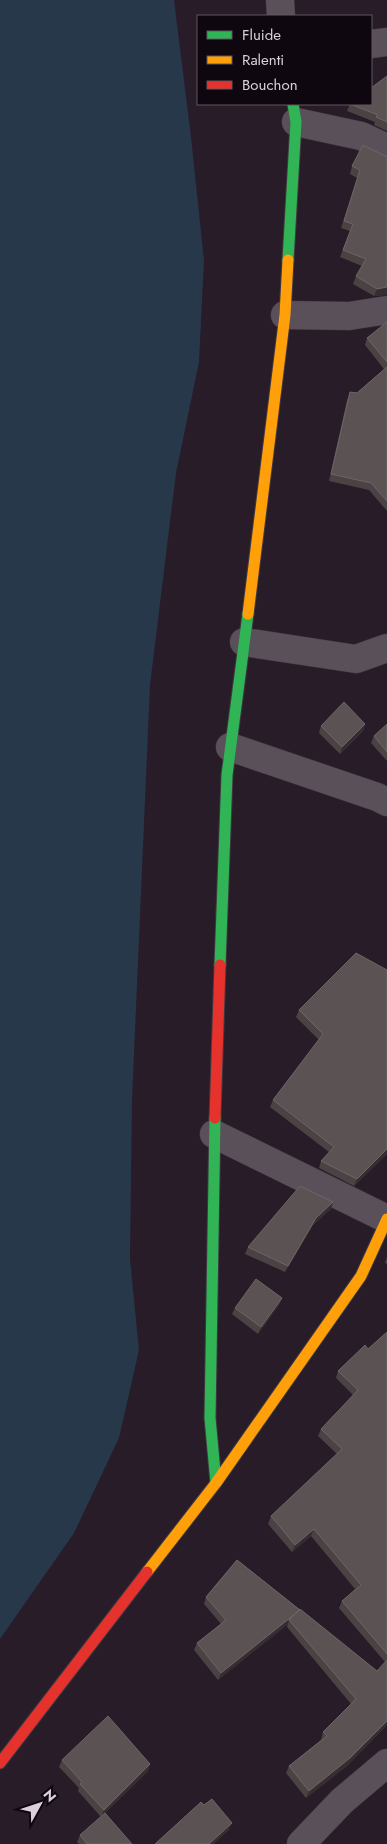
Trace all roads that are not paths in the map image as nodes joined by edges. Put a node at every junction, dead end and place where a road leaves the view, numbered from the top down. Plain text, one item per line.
1 (280, 0) edge
2 (281, 15) edge
3 (387, 42) edge
4 (372, 44) edge
5 (294, 113) edge
6 (387, 148) edge
7 (387, 310) edge
8 (285, 315) junction
9 (244, 642) junction
10 (387, 648) edge
11 (230, 747) junction
12 (387, 802) edge
13 (214, 1134) junction
14 (387, 1219) edge
15 (216, 1482) junction
16 (0, 1763) edge
17 (387, 1763) edge
18 (301, 1844) edge

1 - 2 street
3 - 4 street
5 - 6 street
5 - 8 street
7 - 8 street
8 - 9 street
9 - 10 street
9 - 11 street
11 - 12 street
11 - 13 street
13 - 14 street
13 - 15 street
14 - 15 street
15 - 16 street
17 - 18 street

